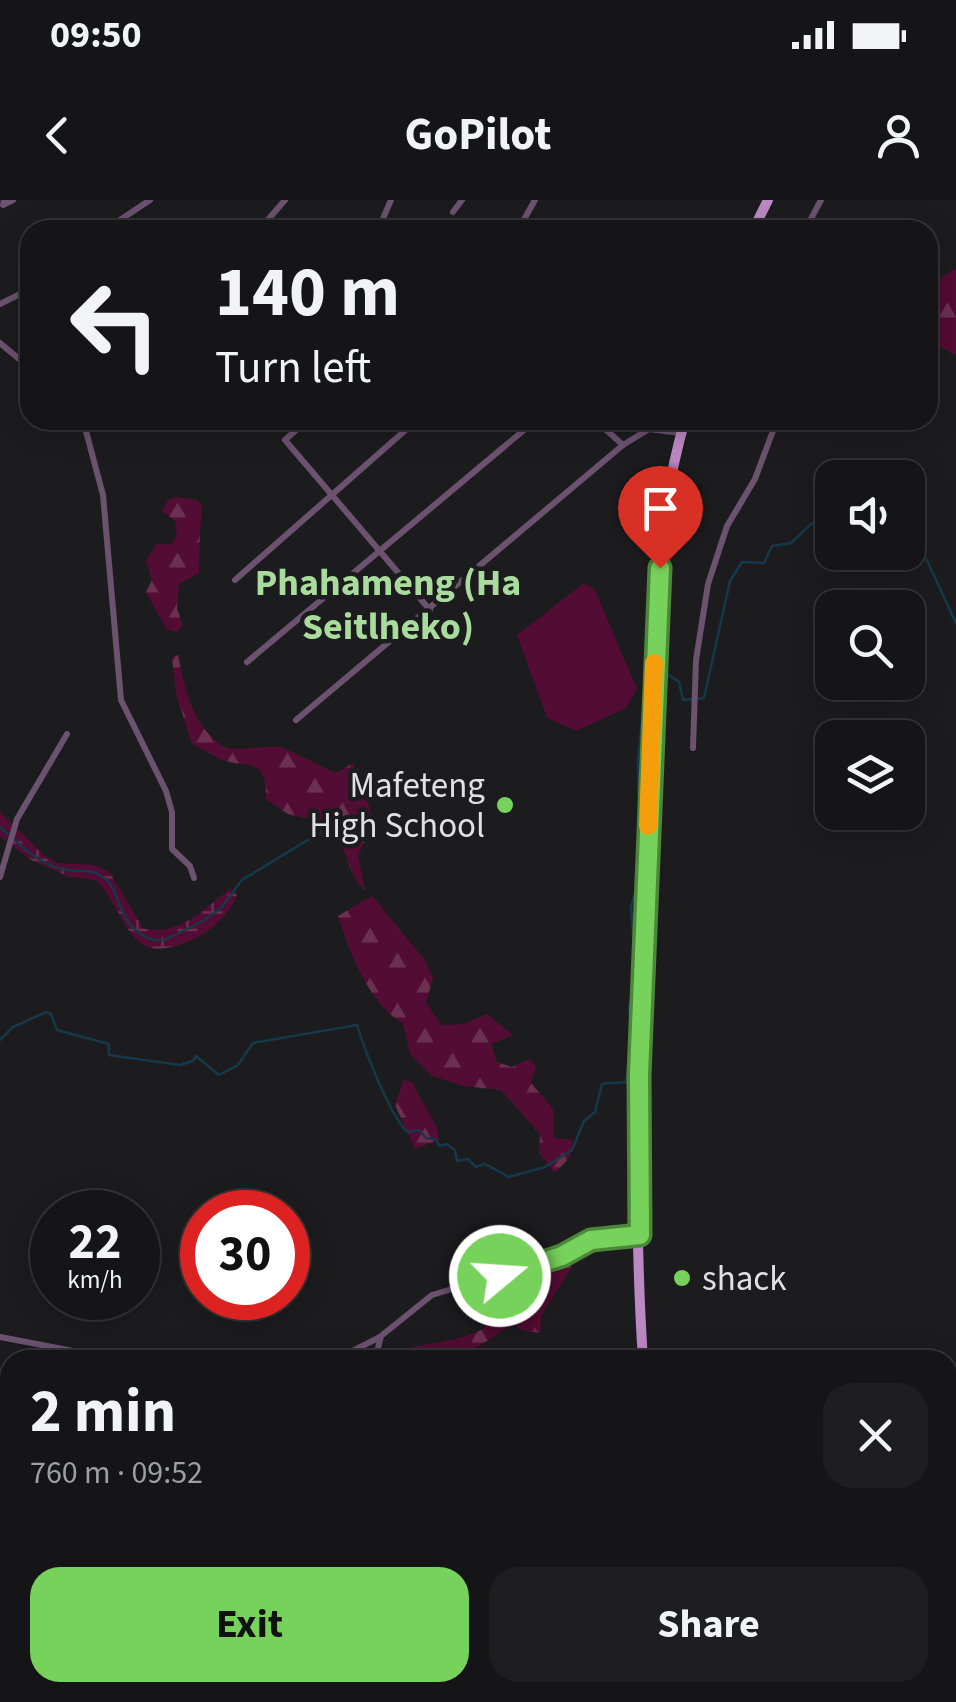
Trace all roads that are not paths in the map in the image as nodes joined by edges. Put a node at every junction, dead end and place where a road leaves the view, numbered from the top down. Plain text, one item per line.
1 (12, 200) edge
2 (150, 200) edge
3 (284, 200) edge
4 (462, 200) edge
5 (2, 206) edge
6 (454, 212) dead end
7 (120, 220) edge
8 (267, 220) edge
9 (0, 343) edge
10 (20, 360) edge
11 (86, 430) edge
12 (296, 430) edge
13 (405, 430) edge
14 (524, 430) edge
15 (606, 430) edge
16 (648, 430) edge
17 (673, 430) edge
18 (682, 430) edge
19 (773, 430) edge
20 (681, 433) junction
21 (622, 445) junction
22 (331, 494) junction
23 (380, 552) junction
24 (236, 580) dead end
25 (430, 610) junction
26 (247, 662) dead end
27 (296, 720) dead end
28 (67, 734) dead end
29 (693, 748) dead end
30 (0, 876) edge
31 (194, 878) dead end
32 (640, 1235) junction
33 (0, 1336) edge
34 (381, 1336) junction
35 (70, 1350) edge
36 (354, 1350) edge
37 (377, 1350) edge
38 (643, 1350) edge

1 - 5 street
2 - 7 street
3 - 8 street
4 - 6 street
9 - 10 street
11 - 31 street
12 - 22 street
13 - 22 street
14 - 23 street
15 - 21 street
16 - 21 street
17 - 20 street
18 - 20 main road
19 - 29 street
20 - 32 main road
21 - 25 street
22 - 23 street
22 - 24 street
23 - 25 street
23 - 26 street
25 - 27 street
28 - 30 street
32 - 34 street
32 - 38 main road
33 - 35 street
34 - 36 street
34 - 37 street

